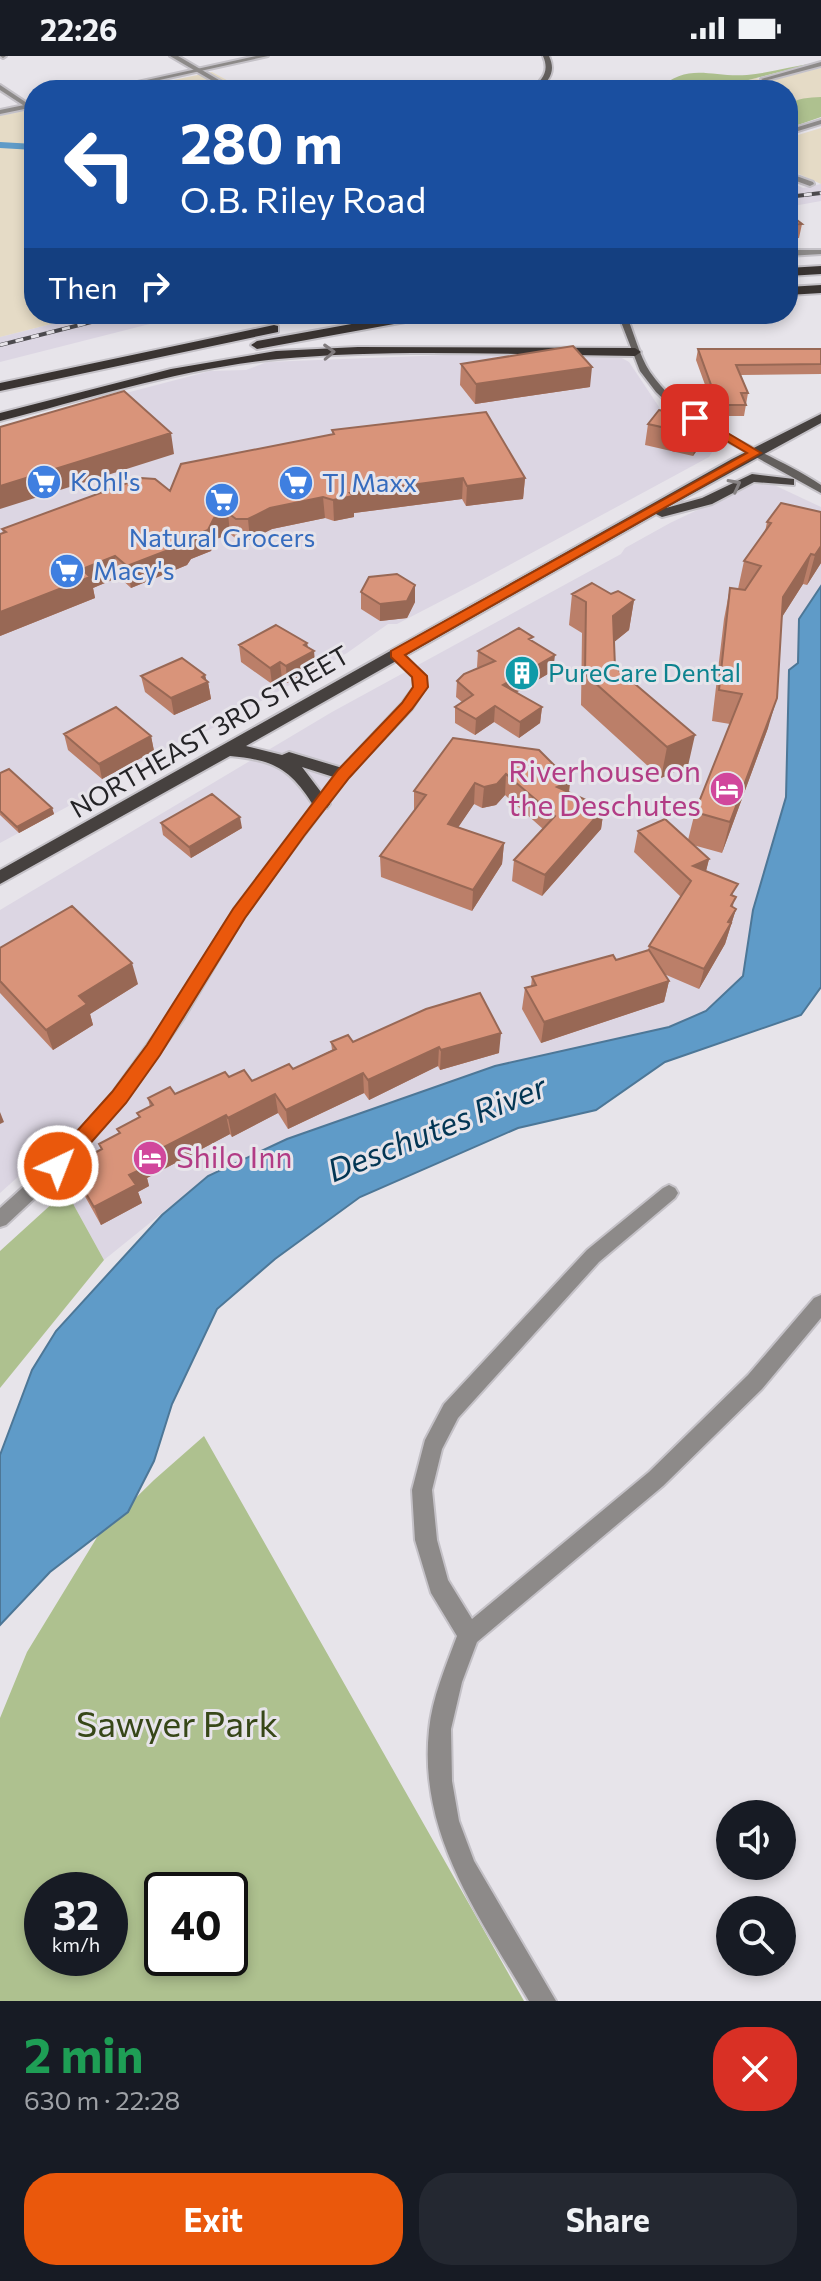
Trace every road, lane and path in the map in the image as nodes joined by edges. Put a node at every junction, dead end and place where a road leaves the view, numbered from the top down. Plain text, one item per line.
1 (173, 56) edge
2 (265, 56) edge
3 (546, 56) edge
4 (821, 64) edge
5 (197, 70) junction
6 (764, 79) dead end
7 (150, 80) edge
8 (215, 80) edge
9 (544, 80) edge
10 (0, 87) edge
11 (24, 101) edge
12 (24, 107) edge
13 (0, 112) edge
14 (821, 122) edge
15 (798, 129) edge
16 (798, 179) edge
17 (810, 184) dead end
18 (821, 252) edge
19 (798, 253) edge
20 (821, 270) edge
21 (798, 271) edge
22 (821, 281) edge
23 (798, 282) edge
24 (821, 289) edge
25 (798, 290) edge
26 (239, 324) edge
27 (300, 324) edge
28 (372, 324) edge
29 (625, 324) edge
30 (635, 352) junction
31 (0, 381) edge
32 (0, 387) edge
33 (0, 414) edge
34 (821, 418) edge
35 (755, 453) junction
36 (789, 482) junction
37 (821, 490) edge
38 (821, 500) edge
39 (635, 520) junction
40 (396, 654) junction
41 (227, 750) junction
42 (261, 753) junction
43 (343, 774) junction
44 (321, 804) junction
45 (0, 878) edge
46 (669, 1193) dead end
47 (0, 1219) edge
48 (821, 1304) edge
49 (469, 1635) junction
50 (543, 2001) edge

1 - 5 street
2 - 5 street
3 - 9 main road
4 - 6 street
5 - 7 street
5 - 8 street
10 - 11 street
12 - 13 street
14 - 15 street
16 - 17 street
18 - 19 street
20 - 21 highway
22 - 23 highway
24 - 25 highway
26 - 31 highway
27 - 32 highway
28 - 33 highway
29 - 30 main road
33 -> 30 highway
30 - 35 main road
34 - 35 main road, NORTHEAST 3RD STREET
35 - 36 main road
35 - 37 main road
35 - 39 main road, NORTHEAST 3RD STREET
36 - 38 main road
39 -> 36 main road
39 - 40 main road, NORTHEAST 3RD STREET
40 - 41 main road, NORTHEAST 3RD STREET
40 - 43 street
41 - 42 main road
41 - 45 main road, NORTHEAST 3RD STREET
42 - 43 main road
42 - 44 main road
43 - 44 street
44 - 47 street
46 - 49 street
48 - 49 street
49 - 50 street

